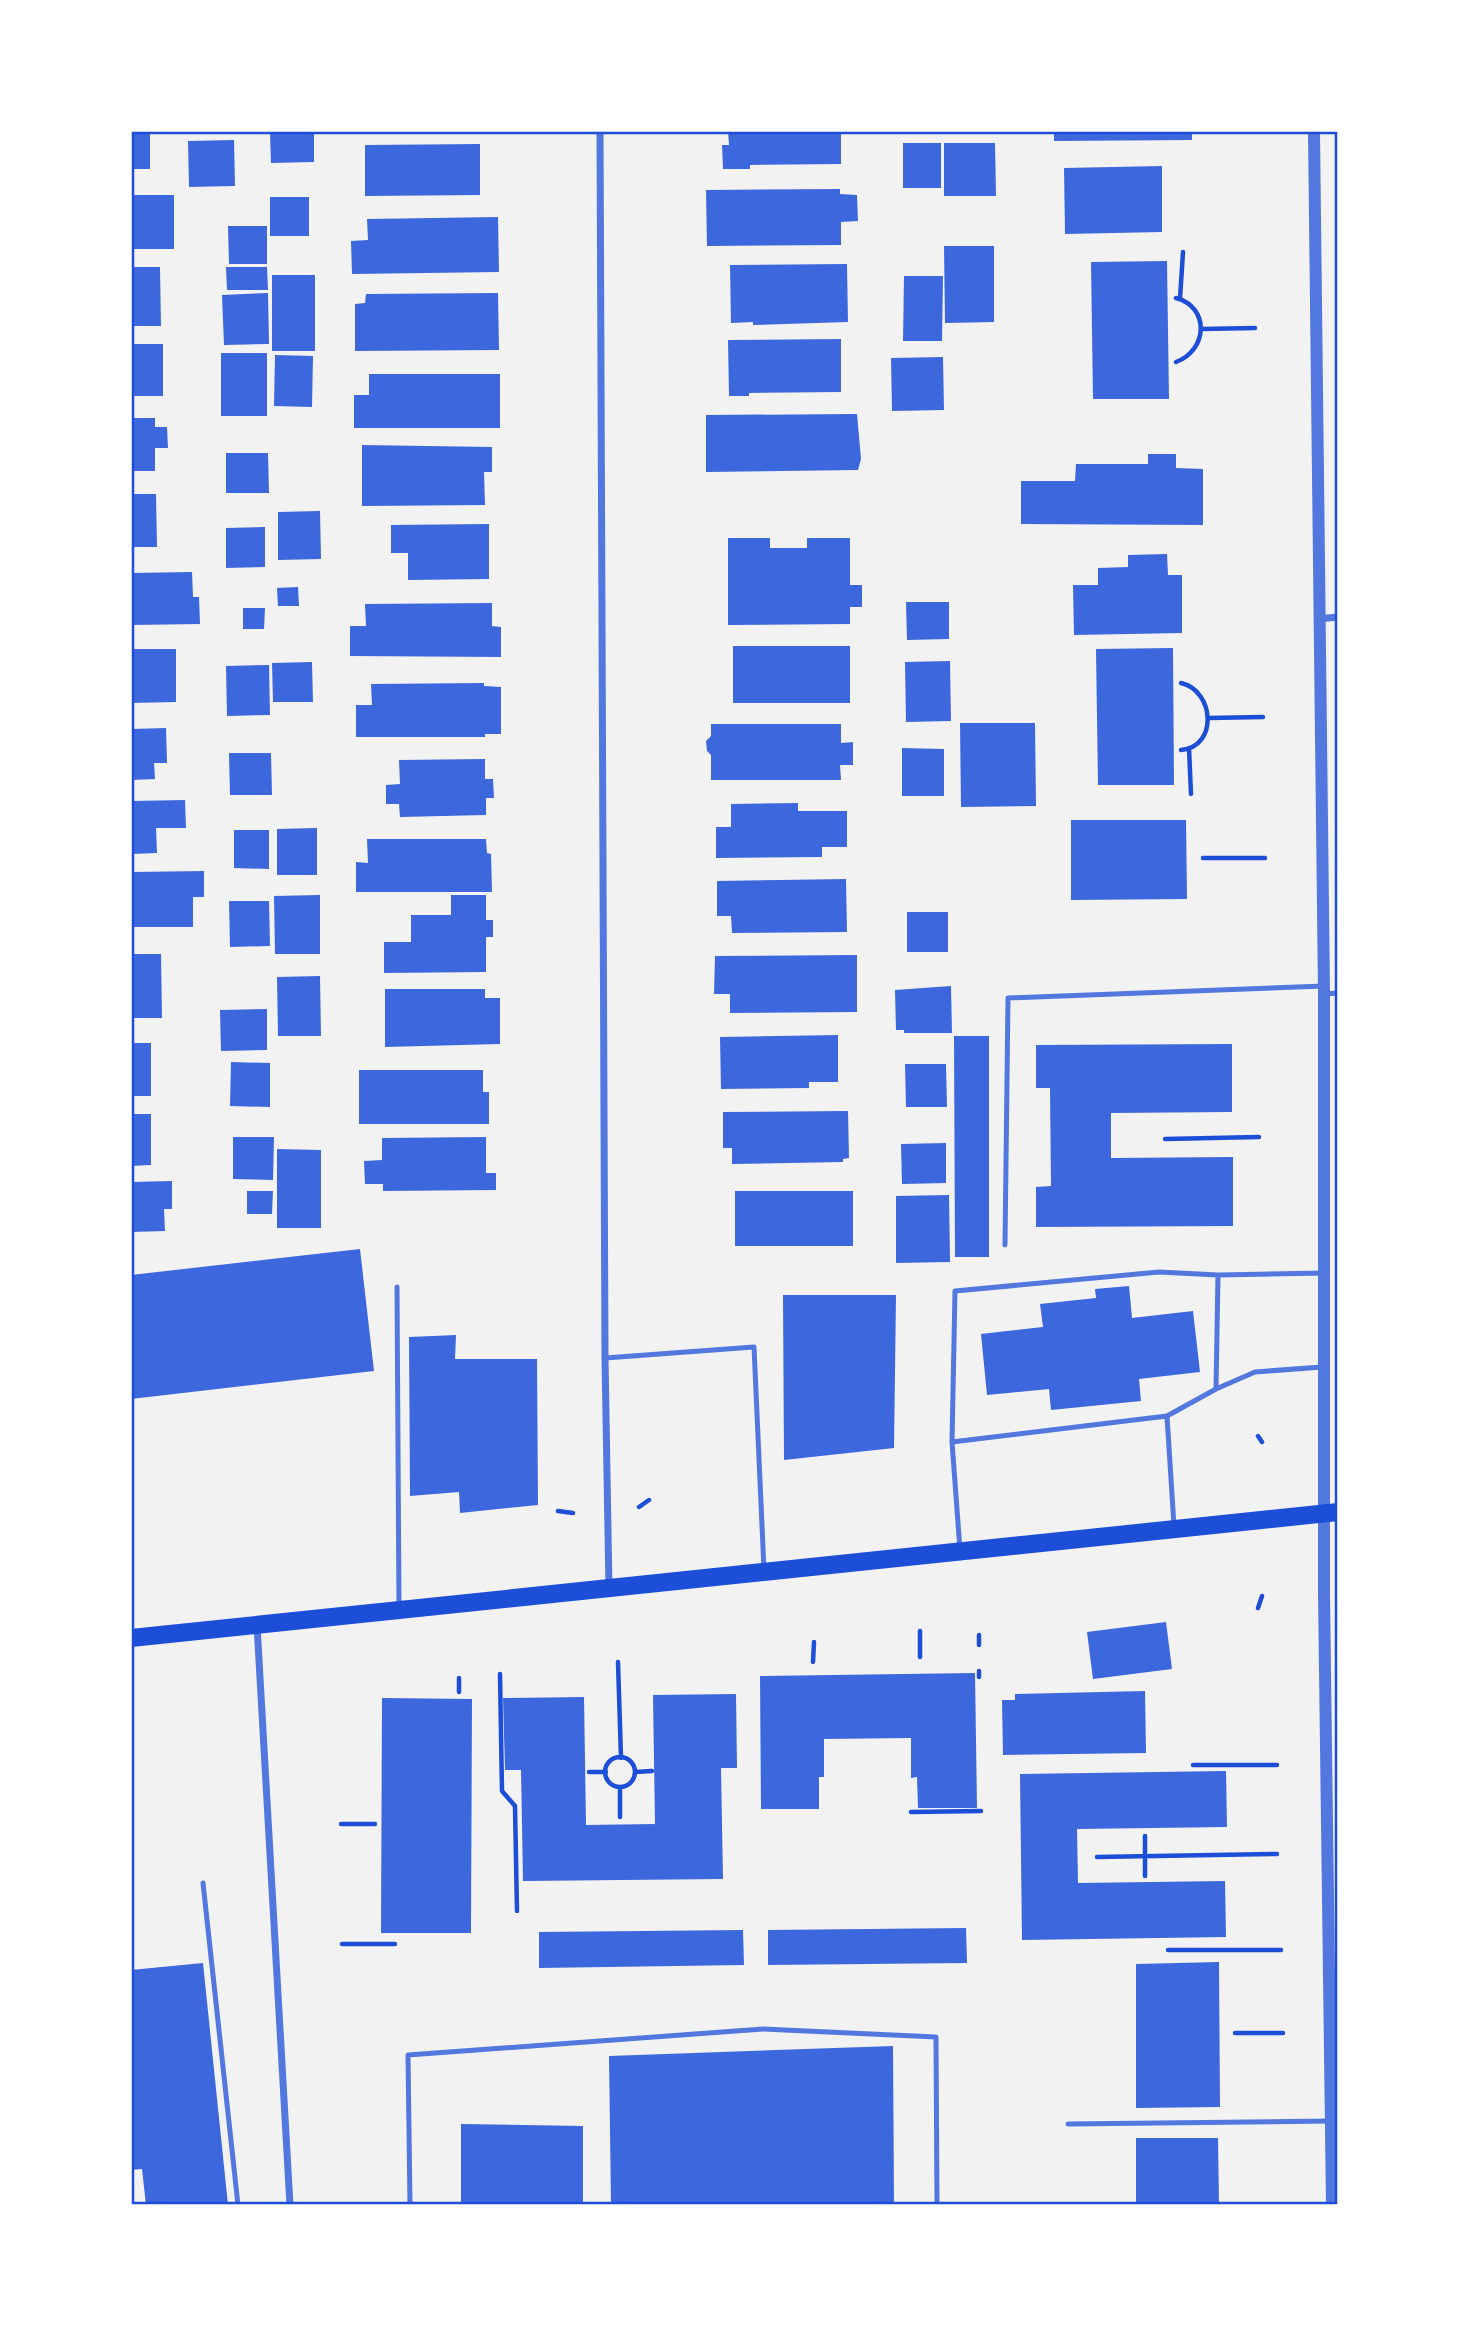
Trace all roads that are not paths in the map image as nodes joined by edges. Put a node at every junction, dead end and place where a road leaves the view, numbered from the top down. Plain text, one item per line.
1 (600, 131) edge
2 (1314, 131) edge
3 (1338, 617) edge
4 (1318, 619) junction
5 (1329, 991) edge
6 (1004, 1245) dead end
7 (1325, 1273) junction
8 (1218, 1275) junction
9 (397, 1287) dead end
10 (605, 1358) junction
11 (1324, 1367) junction
12 (1216, 1389) junction
13 (1167, 1416) junction
14 (952, 1442) junction
15 (1331, 1512) edge
16 (1174, 1530) junction
17 (960, 1552) junction
18 (764, 1573) junction
19 (609, 1589) junction
20 (399, 1611) junction
21 (257, 1625) junction
22 (131, 1638) edge
23 (203, 1883) dead end
24 (1331, 2121) junction
25 (1069, 2124) dead end
26 (238, 2205) edge
27 (290, 2205) edge
28 (410, 2205) edge
29 (937, 2205) edge
30 (1332, 2205) edge

1 - 10 street
2 - 4 street
3 - 4 street
4 - 5 street
5 - 6 lane
5 - 7 street
7 - 8 lane
7 - 11 street
8 - 12 lane
8 - 14 lane
9 - 20 lane
10 - 18 lane
10 - 19 street
11 - 12 lane
11 - 15 street
12 - 13 lane
13 - 14 lane
13 - 16 lane
14 - 17 lane
15 - 16 main road
15 - 24 street
16 - 17 main road
17 - 18 main road
18 - 19 main road
19 - 20 main road
20 - 21 main road
21 - 22 main road
21 - 27 street
23 - 26 lane
24 - 25 lane
24 - 30 street
28 - 29 lane

